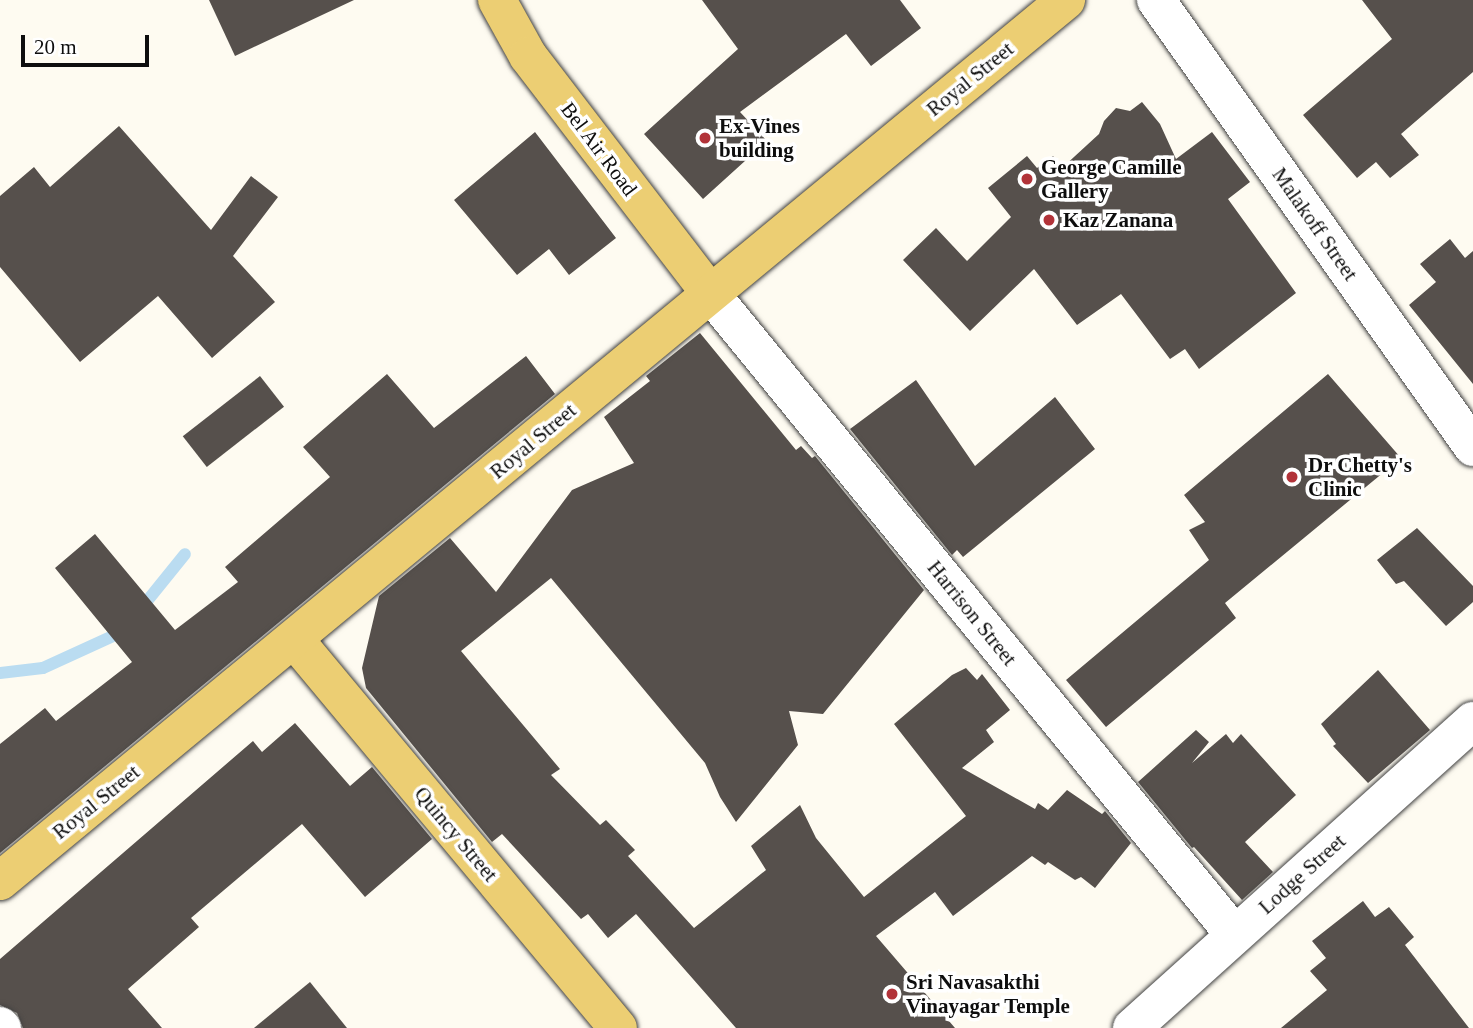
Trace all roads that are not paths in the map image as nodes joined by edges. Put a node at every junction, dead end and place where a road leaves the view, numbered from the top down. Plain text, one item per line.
1 (497, 0) edge
2 (1066, 0) edge
3 (1156, 0) edge
4 (710, 293) junction
5 (1473, 447) edge
6 (294, 639) junction
7 (1473, 721) edge
8 (0, 881) edge
9 (1234, 934) junction
10 (618, 1028) edge
11 (1132, 1028) edge

1 - 4 main road, Bel Air Road
2 - 4 main road, Royal Street
3 - 5 street, Malakoff Street
4 - 6 main road, Royal Street
4 - 9 street, Harrison Street
6 - 8 main road, Royal Street
6 - 10 main road, Quincy Street
7 - 9 street, Lodge Street
9 - 11 street, Lodge Street

